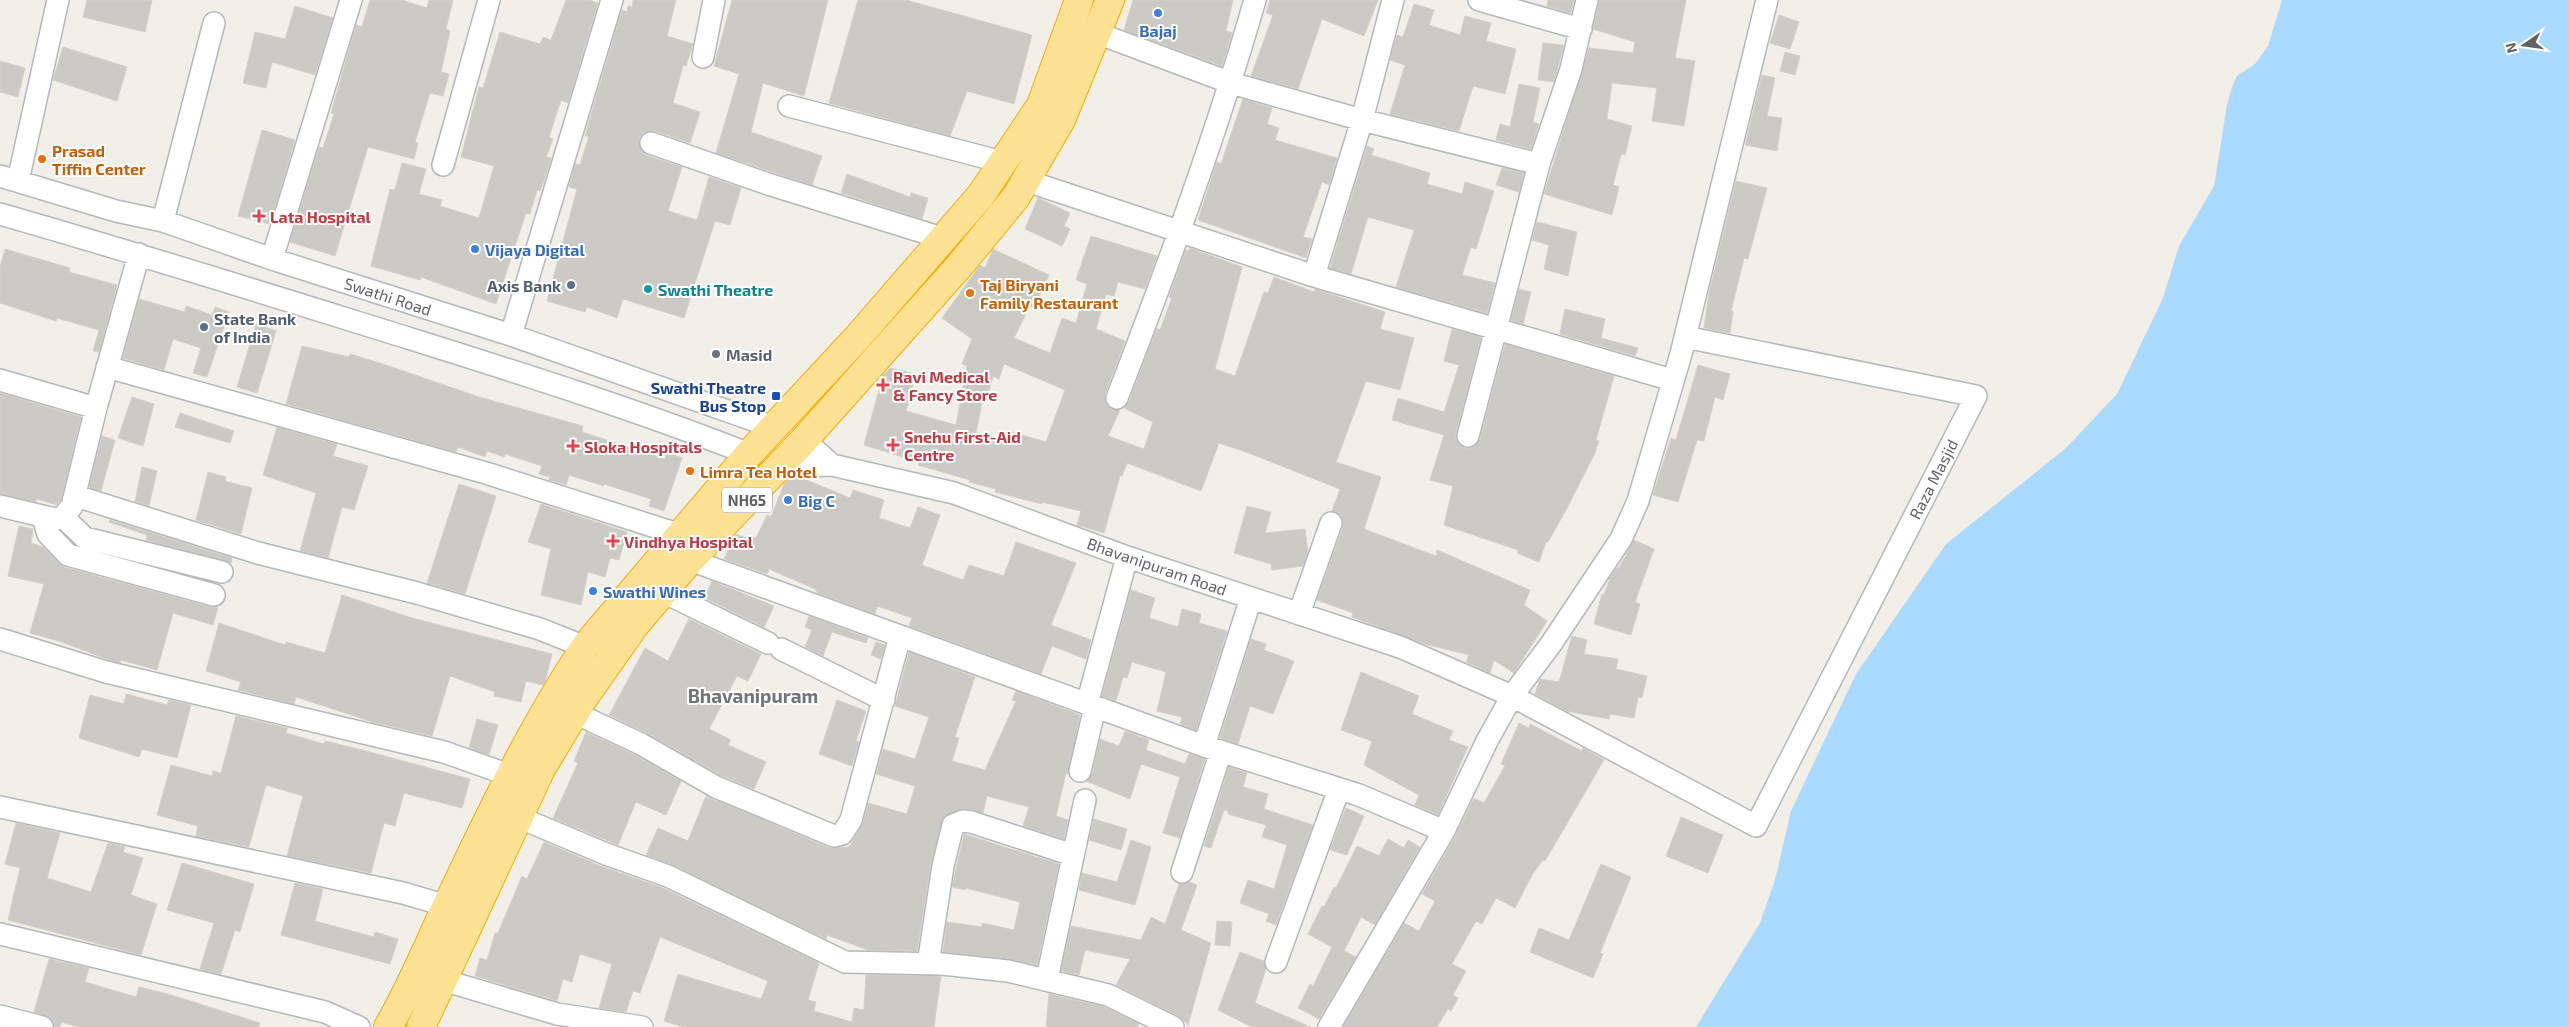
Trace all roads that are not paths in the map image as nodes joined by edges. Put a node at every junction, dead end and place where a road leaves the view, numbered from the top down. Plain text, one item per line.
1 (58, 0) edge
2 (351, 0) edge
3 (489, 0) edge
4 (612, 0) edge
5 (714, 0) edge
6 (1079, 0) edge
7 (1110, 0) edge
8 (1255, 0) edge
9 (1393, 0) edge
10 (1479, 0) edge
11 (1587, 0) edge
12 (1767, 0) edge
13 (214, 23) dead end
14 (1581, 29) junction
15 (1096, 33) junction
16 (703, 57) dead end
17 (1231, 84) junction
18 (789, 106) dead end
19 (1362, 120) junction
20 (651, 143) dead end
21 (1002, 162) junction
22 (1539, 164) junction
23 (443, 165) dead end
24 (9, 179) edge
25 (1027, 181) junction
26 (0, 214) edge
27 (163, 221) junction
28 (1181, 232) junction
29 (942, 238) junction
30 (139, 254) junction
31 (272, 259) junction
32 (1314, 276) junction
33 (1495, 328) junction
34 (511, 335) junction
35 (1684, 337) junction
36 (108, 367) junction
37 (0, 380) edge
38 (1672, 380) junction
39 (1117, 398) dead end
40 (96, 408) junction
41 (773, 427) junction
42 (1468, 436) dead end
43 (804, 440) junction
44 (749, 454) junction
45 (832, 465) junction
46 (777, 467) junction
47 (76, 496) junction
48 (0, 506) edge
49 (53, 517) junction
50 (1331, 523) dead end
51 (686, 548) junction
52 (1127, 557) junction
53 (222, 572) dead end
54 (664, 592) junction
55 (214, 595) dead end
56 (1251, 598) junction
57 (1299, 614) junction
58 (900, 636) junction
59 (0, 639) edge
60 (585, 647) junction
61 (1512, 696) junction
62 (884, 700) junction
63 (1091, 705) junction
64 (575, 713) junction
65 (1213, 748) junction
66 (1080, 771) dead end
67 (509, 775) junction
68 (1339, 789) junction
69 (1085, 800) dead end
70 (0, 807) edge
71 (518, 817) junction
72 (1756, 826) joint
73 (1444, 832) junction
74 (1073, 855) junction
75 (1182, 872) dead end
76 (447, 906) junction
77 (0, 934) edge
78 (1276, 962) dead end
79 (928, 964) junction
80 (1047, 979) junction
81 (443, 980) junction
82 (0, 1016) edge
83 (42, 1027) edge
84 (359, 1027) edge
85 (388, 1027) edge
86 (421, 1027) edge
87 (642, 1027) edge
88 (1173, 1027) edge
89 (1329, 1027) edge

1 - 24 street
2 - 31 street
3 - 23 street
4 - 34 street
5 - 16 street
6 - 21 highway, NH65
7 - 15 highway, NH65
8 - 17 street
9 - 19 street
10 - 14 street
11 - 14 street
12 - 35 street
13 - 27 street
14 - 22 street
15 - 17 street
15 - 25 highway, NH65
17 - 19 street
17 - 28 street
18 - 21 street
19 - 22 street
19 - 32 street
20 - 29 street
21 - 29 highway, NH65
22 - 33 street
24 - 27 street, Swathi Road
25 - 28 street
25 - 43 highway, NH65
26 - 30 street
27 - 31 street, Swathi Road
28 - 32 street
28 - 39 street
29 - 41 highway, NH65
30 - 36 street
30 - 44 street
31 - 34 street, Swathi Road
32 - 33 street
33 - 38 street
33 - 42 street
34 - 41 street, Swathi Road
35 - 38 street
35 - 72 street, Raza Masjid
36 - 40 street
36 - 51 street
37 - 40 street
38 - 61 street
40 - 47 street
41 - 44 highway, NH65
43 - 45 street, Bhavanipuram Road
43 - 46 highway, NH65
44 - 51 highway, NH65
45 - 46 street
45 - 52 street, Bhavanipuram Road
46 - 51 highway, NH65
47 - 49 street
47 - 60 street
48 - 49 street
49 - 53 street
49 - 55 street
50 - 57 street
51 - 54 highway, NH65
51 - 58 street
51 - 60 highway, NH65
52 - 56 street, Bhavanipuram Road
52 - 63 street
54 - 62 street
54 - 64 highway, NH65
56 - 57 street, Bhavanipuram Road
56 - 65 street
57 - 61 street, Bhavanipuram Road
58 - 62 street
58 - 63 street
59 - 67 street
60 - 67 highway, NH65
61 - 72 street, Bhavanipuram Road
61 - 73 street
62 - 64 street
63 - 65 street
63 - 66 street
64 - 71 highway, NH65
65 - 68 street
65 - 75 street
67 - 76 highway, NH65
68 - 73 street
68 - 78 street
69 - 74 street
70 - 76 street
71 - 79 street
71 - 81 highway, NH65
73 - 89 street
74 - 79 street
74 - 80 street
76 - 85 highway, NH65
77 - 84 street
79 - 80 street
80 - 88 street
81 - 86 highway, NH65
81 - 87 street
82 - 83 street

